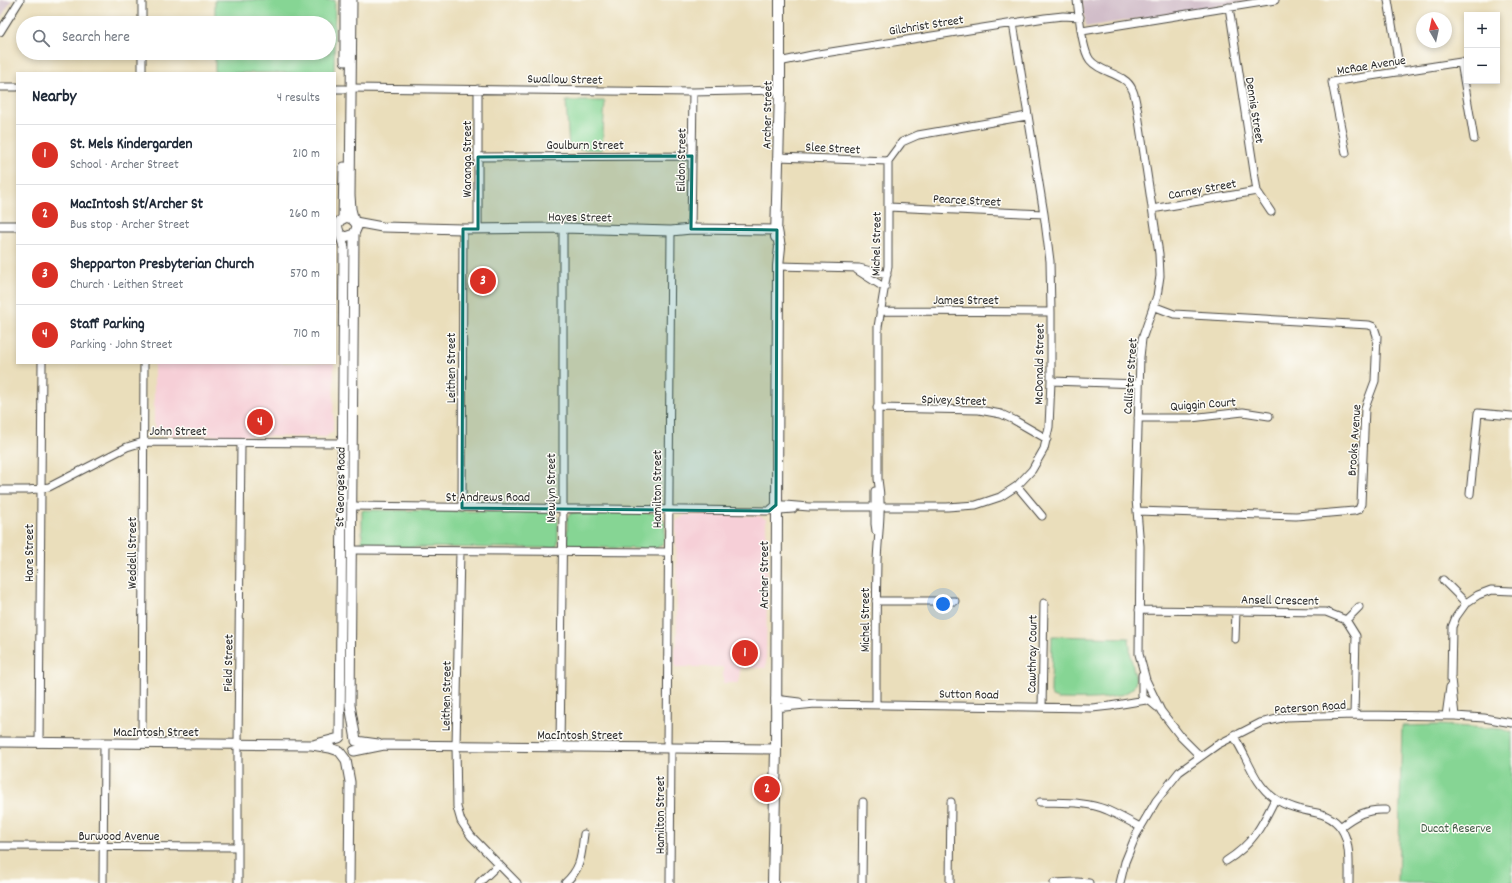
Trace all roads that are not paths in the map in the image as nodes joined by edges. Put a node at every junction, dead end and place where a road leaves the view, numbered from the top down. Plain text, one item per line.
1 (20, 0) edge
2 (142, 0) edge
3 (780, 0) edge
4 (1077, 0) edge
5 (1275, 0) edge
6 (1388, 0) edge
7 (348, 4) edge
8 (1229, 7) junction
9 (1079, 14) junction
10 (142, 16) edge
11 (1013, 23) junction
12 (1082, 31) junction
13 (0, 32) edge
14 (779, 58) junction
15 (142, 60) edge
16 (142, 72) edge
17 (1400, 72) junction
18 (0, 87) edge
19 (16, 87) edge
20 (348, 88) junction
21 (336, 89) edge
22 (478, 89) junction
23 (780, 90) junction
24 (693, 92) junction
25 (1027, 116) junction
26 (1474, 139) dead end
27 (1346, 153) dead end
28 (692, 156) junction
29 (478, 157) junction
30 (778, 157) junction
31 (888, 161) junction
32 (1257, 191) junction
33 (347, 198) junction
34 (888, 207) junction
35 (1152, 209) junction
36 (1271, 212) dead end
37 (1044, 214) junction
38 (340, 220) edge
39 (355, 222) junction
40 (0, 226) edge
41 (16, 226) edge
42 (382, 227) junction
43 (478, 228) junction
44 (563, 228) junction
45 (463, 229) junction
46 (691, 229) junction
47 (777, 230) junction
48 (671, 231) junction
49 (338, 232) edge
50 (355, 234) junction
51 (349, 254) junction
52 (778, 266) junction
53 (852, 268) junction
54 (887, 275) junction
55 (885, 288) junction
56 (1153, 306) junction
57 (880, 311) junction
58 (1052, 312) junction
59 (348, 337) junction
60 (42, 364) edge
61 (144, 364) edge
62 (1051, 381) junction
63 (1139, 384) junction
64 (877, 408) junction
65 (1270, 416) dead end
66 (1512, 416) edge
67 (1138, 418) junction
68 (1047, 439) junction
69 (143, 442) junction
70 (241, 443) junction
71 (342, 443) junction
72 (352, 443) junction
73 (1017, 486) junction
74 (40, 488) junction
75 (0, 490) edge
76 (1470, 494) dead end
77 (348, 501) junction
78 (878, 507) junction
79 (462, 508) junction
80 (562, 508) junction
81 (668, 509) junction
82 (774, 509) junction
83 (1137, 511) junction
84 (1042, 516) dead end
85 (341, 550) junction
86 (351, 550) junction
87 (460, 551) junction
88 (562, 551) junction
89 (668, 552) junction
90 (1443, 580) dead end
91 (1512, 591) edge
92 (955, 601) dead end
93 (876, 602) junction
94 (1044, 603) dead end
95 (1466, 603) junction
96 (1359, 607) dead end
97 (1139, 610) junction
98 (1236, 611) junction
99 (1346, 620) junction
100 (1235, 639) dead end
101 (345, 653) junction
102 (1141, 663) junction
103 (1451, 679) junction
104 (1142, 691) junction
105 (1149, 696) junction
106 (776, 703) junction
107 (876, 704) junction
108 (1122, 704) junction
109 (1042, 707) junction
110 (1354, 715) junction
111 (1446, 716) junction
112 (1455, 716) junction
113 (1512, 723) edge
114 (1235, 734) junction
115 (339, 737) junction
116 (356, 740) junction
117 (0, 742) edge
118 (39, 743) junction
119 (104, 743) junction
120 (142, 743) junction
121 (238, 744) junction
122 (312, 745) junction
123 (384, 745) junction
124 (456, 746) junction
125 (560, 747) junction
126 (669, 748) junction
127 (776, 748) junction
128 (354, 751) junction
129 (340, 752) junction
130 (1198, 758) junction
131 (350, 782) junction
132 (1275, 799) junction
133 (863, 802) dead end
134 (950, 802) dead end
135 (1040, 802) dead end
136 (1386, 810) dead end
137 (1340, 826) junction
138 (1140, 827) junction
139 (584, 834) dead end
140 (0, 846) edge
141 (104, 847) junction
142 (238, 847) junction
143 (1226, 862) dead end
144 (499, 864) junction
145 (104, 883) edge
146 (238, 883) edge
147 (349, 883) edge
148 (479, 883) edge
149 (518, 883) edge
150 (565, 883) edge
151 (670, 883) edge
152 (773, 883) edge
153 (862, 883) edge
154 (950, 883) edge
155 (1054, 883) edge
156 (1089, 883) edge
157 (1120, 883) edge
158 (1349, 883) edge

1 - 13 street
2 - 10 street
3 - 14 main road, Archer Street
4 - 9 street, Callister Street
5 - 8 street
6 - 17 street
7 - 20 street
8 - 12 street
8 - 32 street, Dennis Street
9 - 11 street, Gilchrist Street
9 - 12 street, Callister Street
11 - 14 street, Gilchrist Street
11 - 25 street, McDonald Street
12 - 35 street, Callister Street
14 - 23 main road, Archer Street
15 - 16 street
17 - 26 street, McRae Avenue
17 - 27 street, McRae Avenue
18 - 19 street
20 - 21 street, Swallow Street
20 - 22 street, Swallow Street
20 - 33 street
22 - 24 street, Swallow Street
22 - 29 street, Waranga Street
23 - 24 street, Swallow Street
23 - 30 main road, Archer Street
24 - 28 street, Eildon Street
25 - 31 street
25 - 37 street, McDonald Street
28 - 29 street, Goulburn Street
28 - 46 street, Eildon Street
29 - 43 street, Waranga Street
30 - 31 street, Slee Street
30 - 47 main road, Archer Street
31 - 34 street, Michel Street
32 - 35 street, Carney Street
32 - 36 street, Dennis Street
33 - 38 street
33 - 39 street
34 - 37 street, Pearce Street
34 - 54 street, Michel Street
35 - 56 street, Callister Street
37 - 58 street, McDonald Street
38 - 39 street
38 - 49 street
39 - 42 street, Hayes Street
39 - 50 street
40 - 41 street
42 - 45 street, Hayes Street
42 - 50 street, Hayes Street
43 - 44 street, Hayes Street
43 - 45 street, Hayes Street
44 - 48 street, Hayes Street
44 - 80 street, Newlyn Street
45 - 79 street, Leithen Street
46 - 47 street, Hayes Street
46 - 48 street, Hayes Street
47 - 52 main road, Archer Street
48 - 81 street, Hamilton Street
49 - 50 street
49 - 51 street, St Georges Road
50 - 51 street, St Georges Road
51 - 59 street, St Georges Road
52 - 53 street
52 - 82 main road, Archer Street
53 - 54 street
53 - 55 street
54 - 55 street, Michel Street
55 - 57 street, Michel Street
56 - 63 street, Callister Street
56 - 83 street, Brooks Avenue
57 - 58 street, James Street
57 - 64 street, Michel Street
58 - 62 street, McDonald Street
59 - 71 street, St Georges Road
59 - 72 street, St Georges Road
60 - 74 street, Hare Street
61 - 69 street, Weddell Street
62 - 63 street
62 - 68 street, McDonald Street
63 - 67 street, Callister Street
64 - 68 street, Spivey Street
64 - 78 street, Michel Street
65 - 67 street, Quiggin Court
66 - 76 street
67 - 83 street, Callister Street
68 - 73 street, McDonald Street
69 - 70 street, John Street
69 - 74 street, John Street
69 - 120 street, Weddell Street
70 - 71 street, John Street
70 - 121 street, Field Street
71 - 72 street
71 - 77 street, St Georges Road
72 - 77 street, St Georges Road
73 - 78 street, McDonald Street
73 - 84 street
74 - 75 street, John Street
74 - 118 street, Hare Street
77 - 79 street, St Andrews Road
77 - 85 street, St Georges Road
77 - 86 street, St Georges Road
78 - 82 street, McDonald Street
78 - 93 street, Michel Street
79 - 80 street, St Andrews Road
80 - 81 street, St Andrews Road
80 - 88 street, Newlyn Street
81 - 82 street, St Andrews Road
81 - 89 street, Hamilton Street
82 - 106 main road, Archer Street
83 - 97 street, Callister Street
85 - 86 street
85 - 101 street, St Georges Road
86 - 87 street
86 - 101 street, St Georges Road
87 - 88 street
87 - 124 street, Leithen Street
88 - 89 street
88 - 125 street, Newlyn Street
89 - 126 street, Hamilton Street
90 - 95 street
91 - 95 street
92 - 93 street
93 - 107 street, Michel Street
94 - 109 street, Cawthray Court
95 - 103 street
96 - 99 street
97 - 98 street, Ansell Crescent
97 - 102 street, Callister Street
98 - 99 street, Ansell Crescent
98 - 100 street
99 - 110 street
101 - 115 street, St Georges Road
101 - 116 street, St Georges Road
102 - 104 street, Callister Street
102 - 105 street, Callister Street
103 - 111 street
103 - 112 street
104 - 105 street
104 - 108 street, Sutton Road
105 - 108 street, Sutton Road
105 - 130 street, Callister Street
106 - 107 street, Sutton Road
106 - 127 main road, Archer Street
107 - 109 street, Sutton Road
108 - 109 street, Sutton Road
110 - 111 street, Paterson Road
110 - 114 street, Paterson Road
111 - 112 street, Paterson Road
112 - 113 street, Paterson Road
114 - 130 street, Paterson Road
114 - 132 street
115 - 116 street
115 - 122 street, MacIntosh Street
115 - 129 street
116 - 123 street, MacIntosh Street
116 - 128 street
117 - 118 street, MacIntosh Street
118 - 119 street, MacIntosh Street
119 - 120 street, MacIntosh Street
119 - 141 street
120 - 121 street, MacIntosh Street
121 - 122 street, MacIntosh Street
121 - 142 street, Field Street
122 - 129 street, MacIntosh Street
123 - 124 street, MacIntosh Street
123 - 128 street, MacIntosh Street
124 - 125 street, MacIntosh Street
124 - 144 street, Leithen Street
125 - 126 street, MacIntosh Street
126 - 127 street, MacIntosh Street
126 - 151 street, Hamilton Street
127 - 152 main road, Archer Street
128 - 129 street
128 - 131 street
129 - 131 street
130 - 138 street, Paterson Road
131 - 147 street
132 - 137 street
132 - 143 street
133 - 153 street
134 - 154 street
135 - 138 street
136 - 137 street
137 - 158 street
138 - 157 street, Paterson Road
139 - 150 street
140 - 141 street, Burwood Avenue
141 - 142 street, Burwood Avenue
141 - 145 street
142 - 146 street, Field Street
144 - 148 street
144 - 149 street, Leithen Street
155 - 156 street

